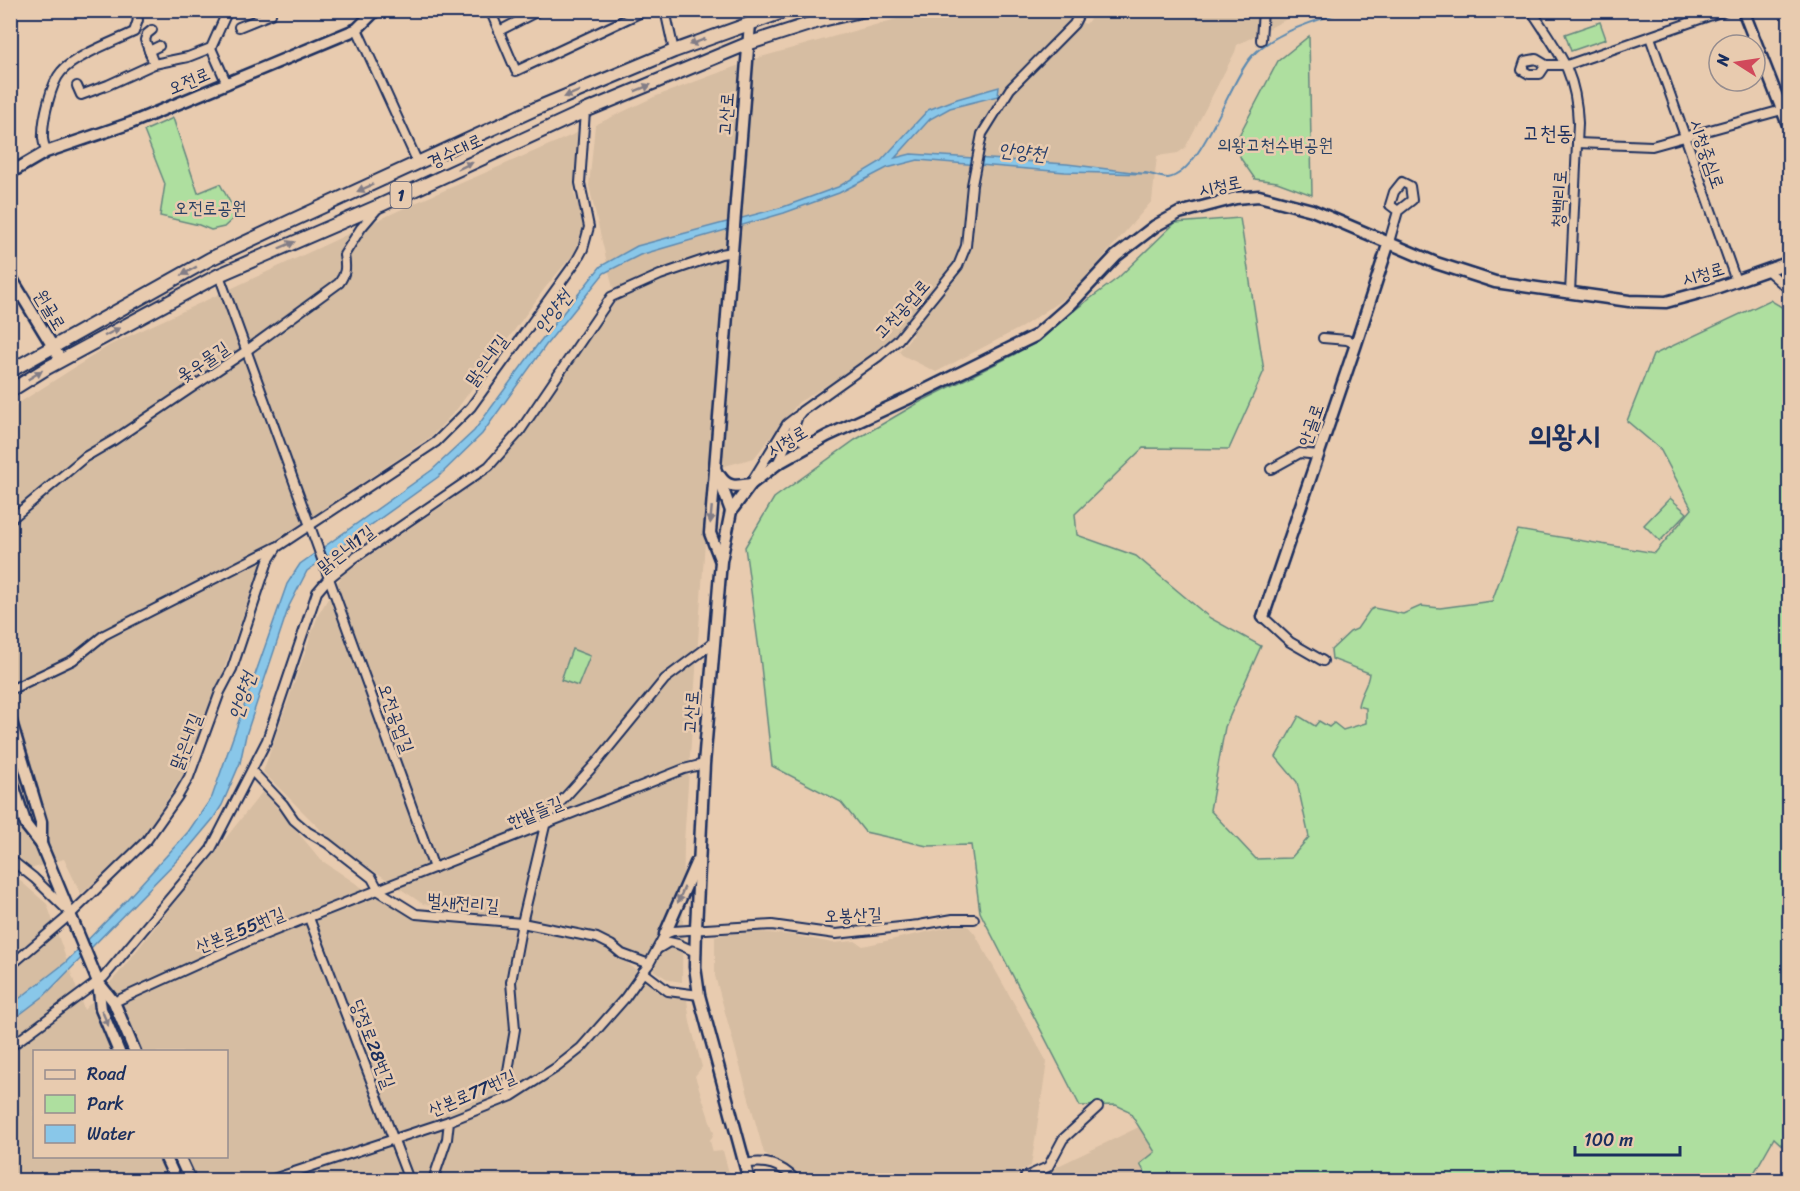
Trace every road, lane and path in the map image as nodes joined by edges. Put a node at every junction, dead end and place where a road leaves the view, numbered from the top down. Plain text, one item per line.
1 (135, 10) edge
2 (228, 10) edge
3 (270, 10) edge
4 (376, 10) edge
5 (490, 10) edge
6 (540, 10) edge
7 (646, 10) edge
8 (665, 10) edge
9 (761, 10) edge
10 (788, 10) edge
11 (865, 10) edge
12 (1081, 10) edge
13 (1263, 10) edge
14 (1531, 10) edge
15 (1726, 10) edge
16 (1743, 10) edge
17 (750, 23) junction
18 (239, 27) dead end
19 (357, 29) junction
20 (152, 30) dead end
21 (499, 31) junction
22 (1650, 37) junction
23 (1261, 40) dead end
24 (747, 44) junction
25 (159, 46) dead end
26 (211, 48) junction
27 (149, 51) junction
28 (674, 51) junction
29 (154, 64) junction
30 (1546, 65) dead end
31 (1567, 65) junction
32 (227, 84) junction
33 (77, 86) dead end
34 (1782, 110) junction
35 (585, 111) junction
36 (1790, 130) edge
37 (1685, 136) junction
38 (1577, 143) junction
39 (46, 152) junction
40 (418, 164) junction
41 (10, 173) edge
42 (381, 205) junction
43 (1398, 211) dead end
44 (1389, 242) junction
45 (734, 248) junction
46 (1790, 262) edge
47 (1768, 270) junction
48 (219, 275) junction
49 (10, 276) edge
50 (1736, 282) junction
51 (1790, 290) edge
52 (1570, 293) junction
53 (1323, 338) dead end
54 (1356, 344) junction
55 (53, 347) junction
56 (246, 351) junction
57 (61, 360) junction
58 (10, 371) edge
59 (10, 391) edge
60 (798, 416) junction
61 (792, 433) junction
62 (816, 442) junction
63 (1318, 455) junction
64 (777, 464) junction
65 (715, 468) junction
66 (1271, 469) dead end
67 (751, 484) junction
68 (730, 511) junction
69 (10, 520) edge
70 (311, 527) junction
71 (277, 547) junction
72 (721, 561) junction
73 (329, 578) junction
74 (1263, 617) joint
75 (712, 643) junction
76 (1323, 661) dead end
77 (10, 690) edge
78 (10, 718) edge
79 (704, 764) junction
80 (252, 771) junction
81 (10, 775) edge
82 (544, 823) junction
83 (41, 844) junction
84 (698, 857) junction
85 (10, 859) edge
86 (434, 868) junction
87 (379, 891) junction
88 (72, 918) junction
89 (309, 918) junction
90 (974, 919) dead end
91 (522, 924) junction
92 (696, 928) junction
93 (665, 934) junction
94 (658, 949) junction
95 (696, 952) junction
96 (649, 964) junction
97 (10, 966) edge
98 (643, 972) junction
99 (97, 979) junction
100 (699, 995) junction
101 (114, 1002) junction
102 (10, 1047) edge
103 (118, 1050) edge
104 (134, 1050) edge
105 (508, 1097) junction
106 (1098, 1107) dead end
107 (449, 1121) junction
108 (393, 1138) junction
109 (166, 1158) edge
110 (181, 1158) edge
111 (745, 1164) junction
112 (176, 1180) edge
113 (190, 1180) edge
114 (270, 1180) edge
115 (409, 1180) edge
116 (433, 1180) edge
117 (749, 1180) edge
118 (796, 1180) edge
119 (1024, 1180) edge

1 - 39 street
2 - 26 street
3 - 18 street
4 - 19 street, 오전로
5 - 21 street
6 - 21 street
7 - 21 street
8 - 28 street
9 - 17 street
10 - 17 main road, 경수대로 / 1
11 - 24 main road, 경수대로 / 1
12 - 60 street, 고천공업로
13 - 23 street
14 - 31 street, 청백리로
15 - 22 street
16 - 34 street
17 - 24 street, 고산로
17 -> 28 main road, 경수대로 / 1
19 - 32 street, 오전로
19 - 40 street
20 - 27 street
22 - 31 street
22 - 37 street, 시청중심로
35 -> 24 main road, 경수대로 / 1
24 - 45 street, 고산로
25 - 27 street
26 - 29 street
26 - 32 street
27 - 29 street
28 -> 40 main road, 경수대로 / 1
29 - 33 street
30 - 31 street
31 - 38 street, 청백리로
32 - 39 street, 오전로
34 - 36 street
34 - 37 street
42 -> 35 main road, 경수대로 / 1
35 - 70 street, 맑은내길
37 - 38 street
37 - 50 street, 시청중심로
38 - 52 street, 청백리로
39 - 41 street, 오전로
40 -> 55 main road, 경수대로 / 1
48 -> 42 main road, 경수대로 / 1
42 - 56 street, 옻우물길
43 - 44 street
44 - 52 street, 시청로
44 - 54 street, 안골로
44 - 62 street, 시청로
45 - 65 street, 고산로
45 - 73 street, 맑은내1길
46 - 47 street, 시청로
47 - 50 street, 시청로
47 - 51 street
48 - 56 street
57 -> 48 main road, 경수대로 / 1
49 - 55 street, 원골로
50 - 52 street, 시청로
53 - 54 street
54 - 63 street, 안골로
55 - 57 street, 원골로
55 - 58 main road, 경수대로 / 1
56 - 69 street, 옻우물길
56 - 70 street
59 -> 57 main road, 경수대로 / 1
60 - 61 street
60 - 67 street, 고천공업로
61 - 62 street
61 - 64 street
62 - 64 street, 시청로
63 - 66 street
63 - 74 street, 안골로
64 - 67 street, 시청로
65 - 67 street
65 - 68 street, 고산로
65 -> 72 street
67 - 68 street, 시청로
68 - 72 street, 고산로
70 - 71 street, 맑은내길
70 - 73 street, 오전공업길
71 - 77 street, 맑은내길
71 - 88 street, 맑은내길
72 - 75 street, 고산로
73 - 80 street, 맑은내1길
73 - 86 street, 오전공업길
74 - 76 street
75 - 79 street, 고산로
75 - 82 street
78 - 83 street
79 - 82 street, 한밭들길
79 - 84 street, 고산로
80 - 87 street, 벌새전리길
80 - 99 street, 맑은내1길
81 - 83 street
82 - 86 street, 한밭들길
82 - 91 street
83 - 88 street
84 - 92 street, 고산로
84 -> 93 street
85 - 88 street
86 - 87 street, 한밭들길
87 - 89 street, 산본로55번길
87 - 91 street, 벌새전리길
88 - 97 street, 맑은내길
88 - 99 street
89 - 101 street, 산본로55번길
89 - 108 street, 당정로28번길
90 - 92 street, 오봉산길
91 - 96 street, 벌새전리길
91 - 105 street
92 - 93 street
92 - 95 street, 고산로
93 - 94 street, 산본로77번길
94 - 95 street
94 - 96 street, 산본로77번길
95 - 100 street, 고산로
96 - 98 street, 산본로77번길
98 - 100 street
98 - 105 street, 산본로77번길
99 - 101 street
99 - 102 street, 맑은내1길
99 -> 103 street
100 - 111 street, 고산로
101 - 104 street
105 - 107 street, 산본로77번길
106 - 119 street
107 - 108 street, 산본로77번길
107 - 116 street
108 - 114 street, 산본로77번길
108 - 115 street, 당정로28번길
109 - 112 street
110 - 113 street
111 - 117 street, 고산로
111 - 118 street

